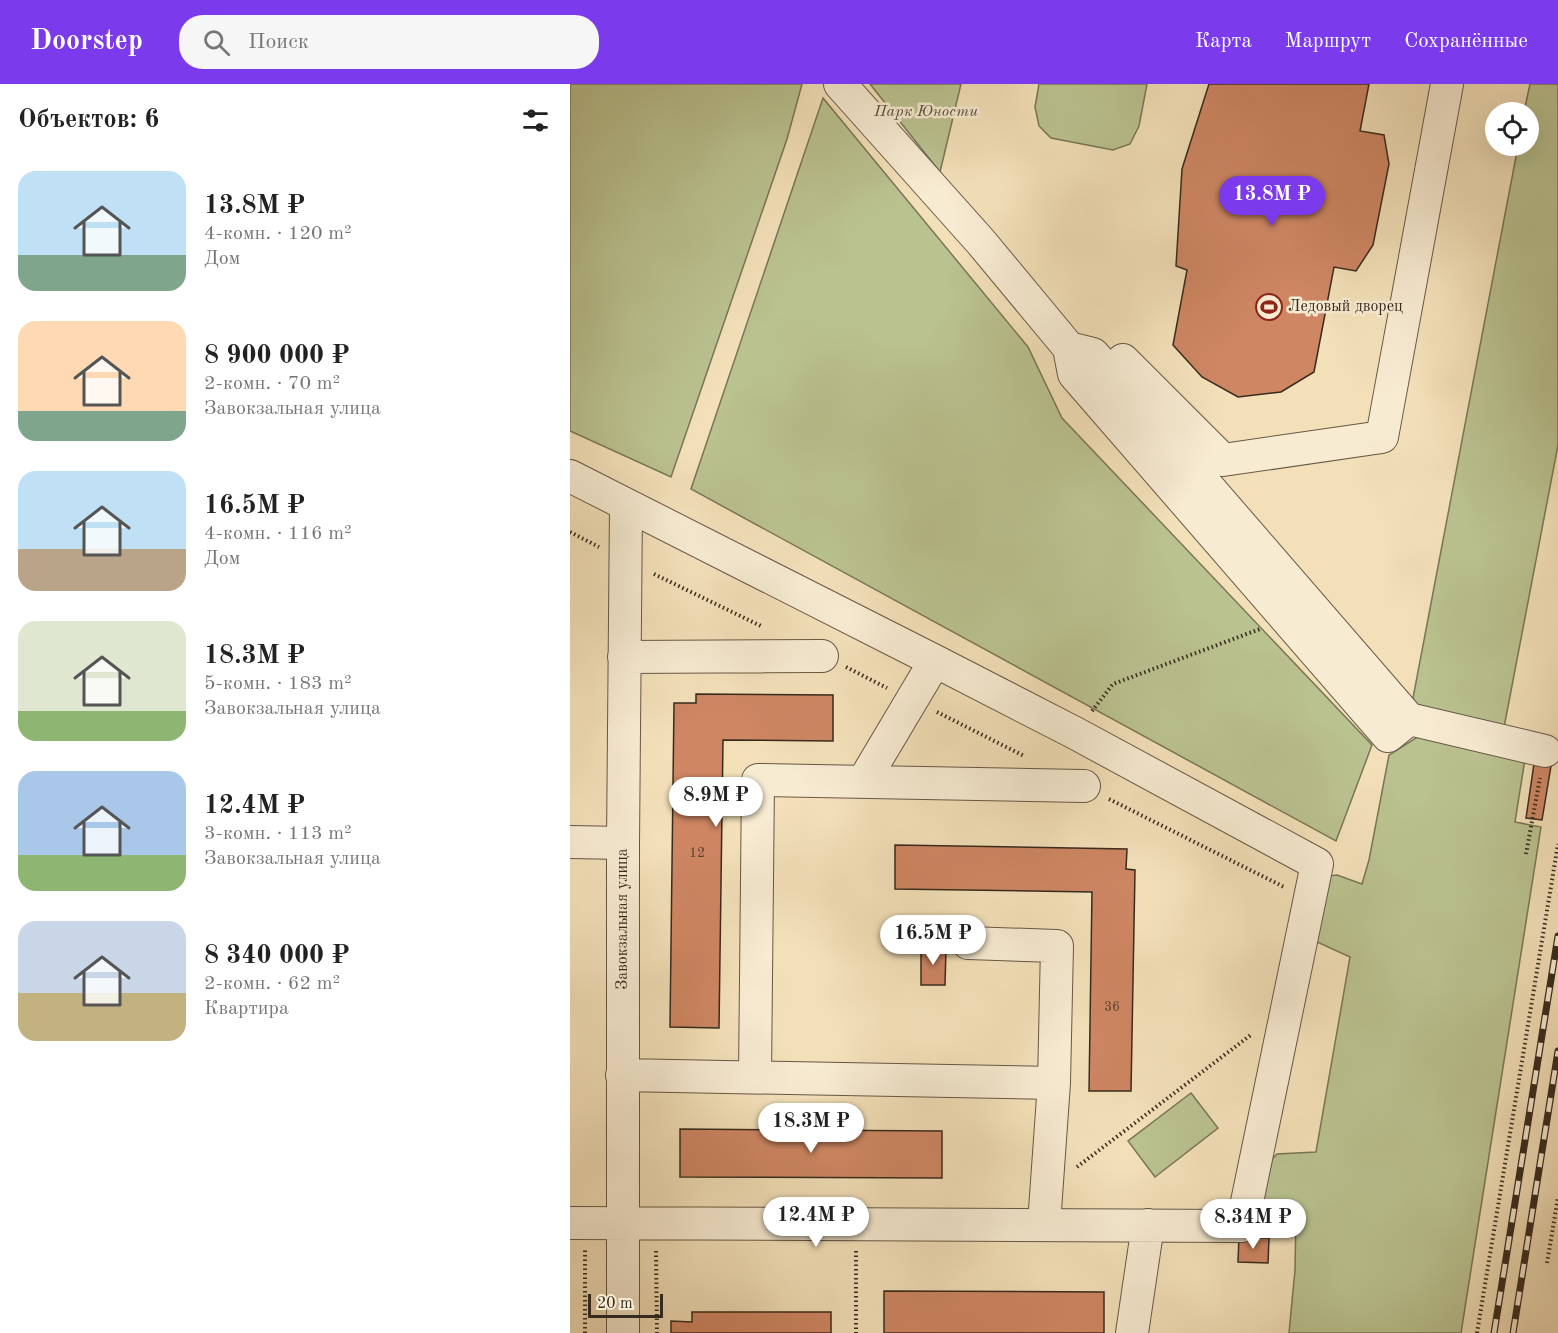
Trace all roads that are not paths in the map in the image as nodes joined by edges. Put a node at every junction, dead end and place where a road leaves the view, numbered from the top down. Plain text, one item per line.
1 (840, 84) edge
2 (1447, 84) edge
3 (1069, 348) junction
4 (1124, 360) dead end
5 (570, 476) edge
6 (626, 505) junction
7 (822, 656) dead end
8 (624, 657) junction
9 (935, 661) junction
10 (1409, 719) junction
11 (1543, 760) road end
12 (863, 782) junction
13 (1084, 786) dead end
14 (570, 842) edge
15 (623, 843) junction
16 (968, 943) dead end
17 (622, 1075) junction
18 (755, 1077) junction
19 (1054, 1083) junction
20 (577, 1223) edge
21 (623, 1223) junction
22 (1044, 1224) junction
23 (1148, 1225) junction
24 (623, 1333) edge
25 (1132, 1333) edge

1 - 3 street
2 - 4 street
3 - 10 street
3 - 10 street
5 - 6 street
6 - 8 street, Завокзальная улица
6 - 9 street
7 - 8 street
8 - 15 street, Завокзальная улица
9 - 12 street
9 - 23 street
10 - 11 street
12 - 13 street
12 - 18 street
14 - 15 street
15 - 17 street, Завокзальная улица
16 - 19 street
17 - 18 street
17 - 21 street, Завокзальная улица
18 - 19 street
19 - 22 street
20 - 21 street
21 - 22 street
21 - 24 street, Завокзальная улица
22 - 23 street
23 - 25 street

